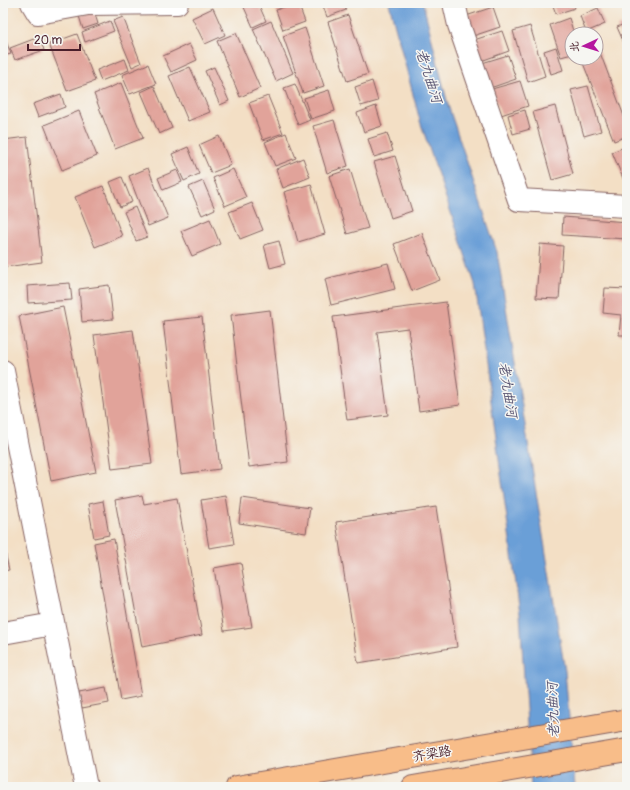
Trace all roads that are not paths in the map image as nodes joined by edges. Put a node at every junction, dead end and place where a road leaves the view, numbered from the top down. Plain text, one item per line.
1 (32, 3) edge
2 (177, 3) edge
3 (454, 3) edge
4 (627, 206) edge
5 (3, 371) edge
6 (53, 624) junction
7 (3, 633) edge
8 (627, 720) edge
9 (627, 750) edge
10 (86, 787) edge
11 (238, 787) edge
12 (413, 787) edge

1 - 2 street
3 - 4 street
5 - 6 street
6 - 7 street
6 - 10 street
8 - 11 main road, 齐梁路
9 - 12 main road

